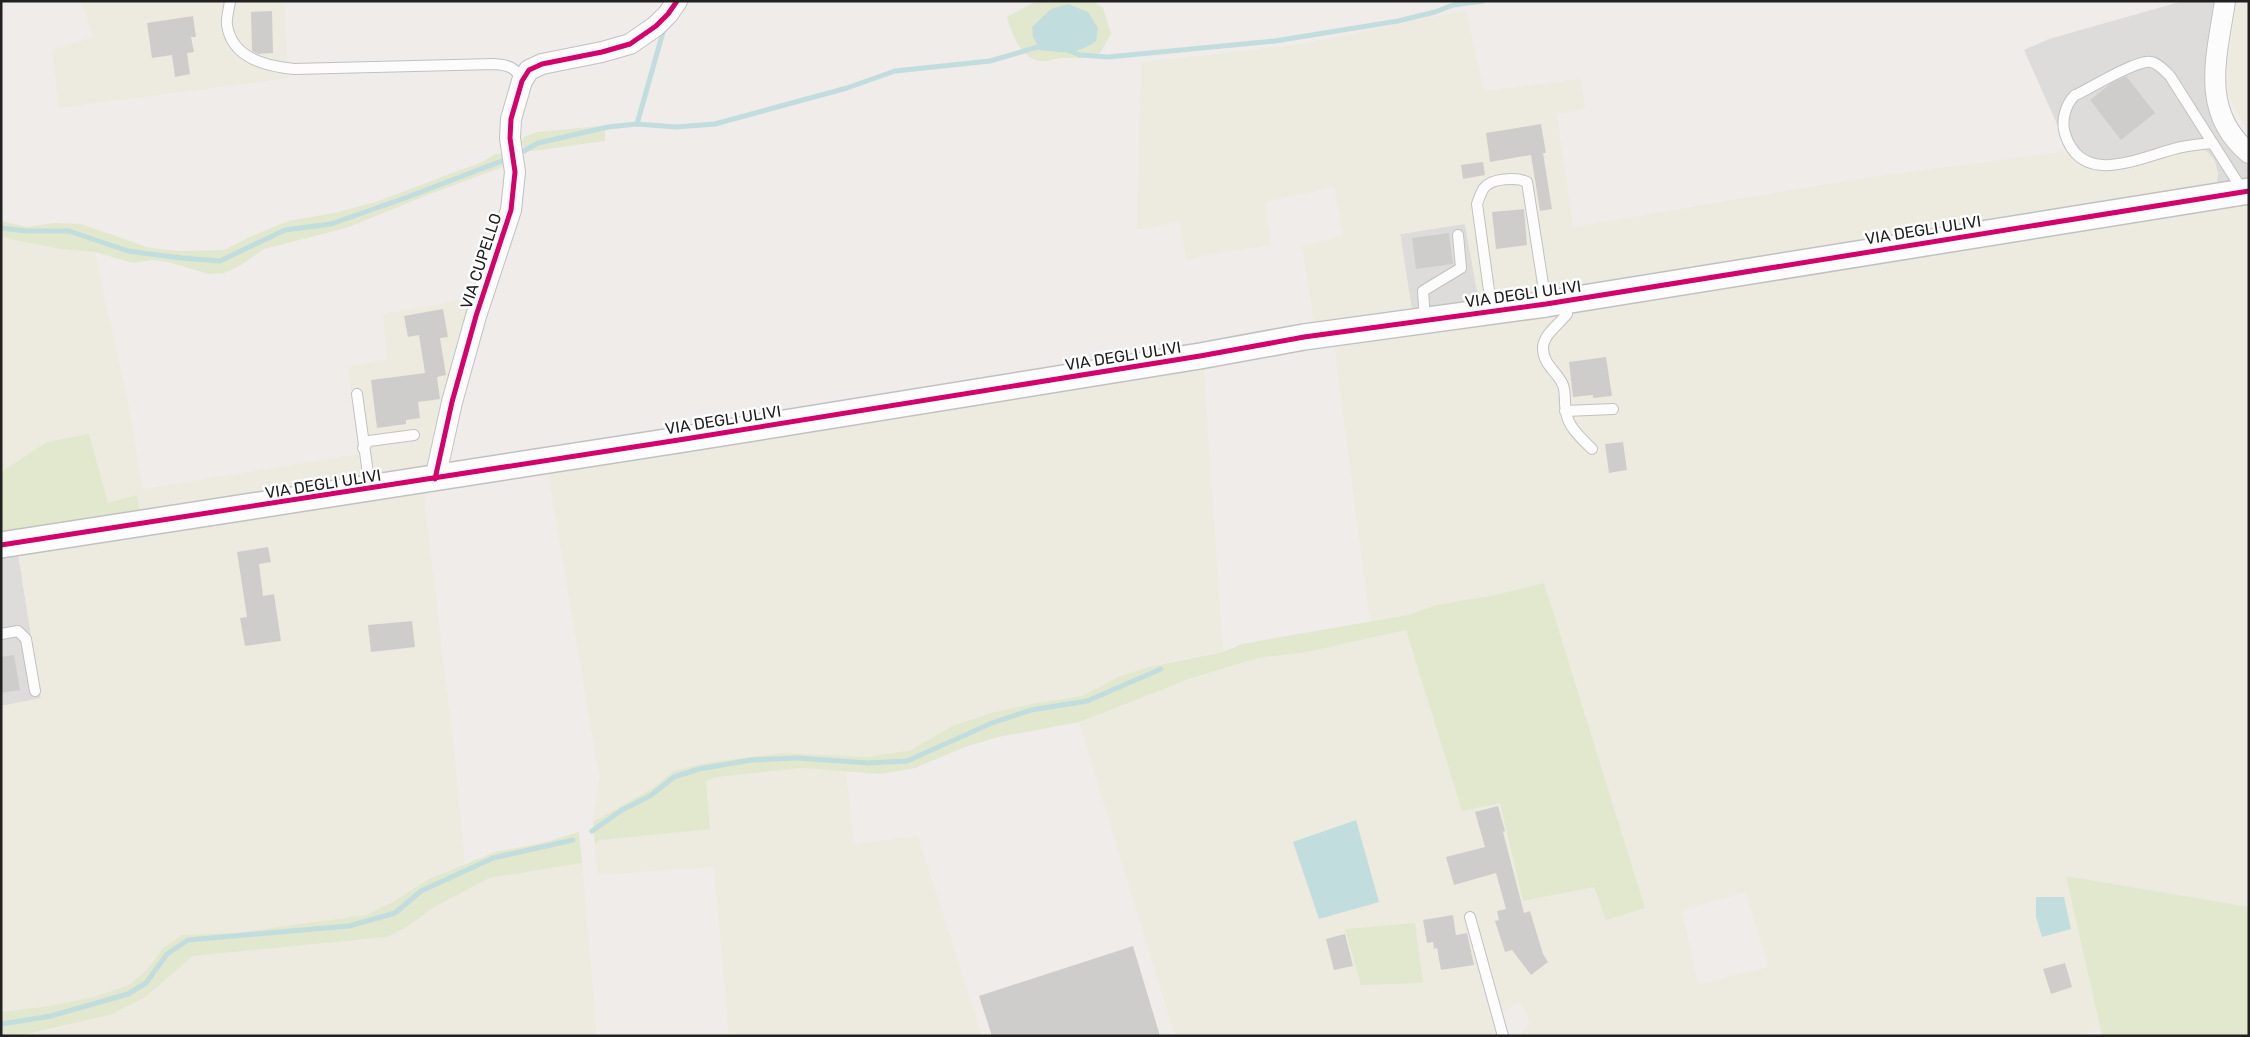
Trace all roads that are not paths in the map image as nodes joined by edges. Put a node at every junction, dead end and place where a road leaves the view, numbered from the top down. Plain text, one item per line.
1 (230, 1) edge
2 (677, 1) edge
3 (2225, 1) edge
4 (522, 80) junction
5 (2212, 143) junction
6 (2249, 153) edge
7 (2246, 191) edge
8 (1458, 235) dead end
9 (1556, 303) junction
10 (1492, 312) junction
11 (1426, 321) junction
12 (357, 394) dead end
13 (1613, 409) dead end
14 (1565, 411) junction
15 (414, 435) dead end
16 (363, 448) junction
17 (1592, 449) dead end
18 (435, 479) junction
19 (370, 489) junction
20 (1, 546) edge
21 (1, 634) edge
22 (35, 691) dead end
23 (1470, 917) dead end
24 (1503, 1036) edge

1 - 4 lane
2 - 4 street
3 - 6 street
4 - 18 street, VIA CUPELLO
5 - 5 lane
5 - 7 lane
7 - 9 street, VIA DEGLI ULIVI
8 - 11 lane
9 - 10 street, VIA DEGLI ULIVI
9 - 10 lane
9 - 14 lane
10 - 11 street, VIA DEGLI ULIVI
11 - 18 street, VIA DEGLI ULIVI
12 - 16 lane
13 - 14 lane
14 - 17 lane
15 - 16 lane
16 - 19 lane
18 - 19 street, VIA DEGLI ULIVI
19 - 20 street, VIA DEGLI ULIVI
21 - 22 lane
23 - 24 lane

